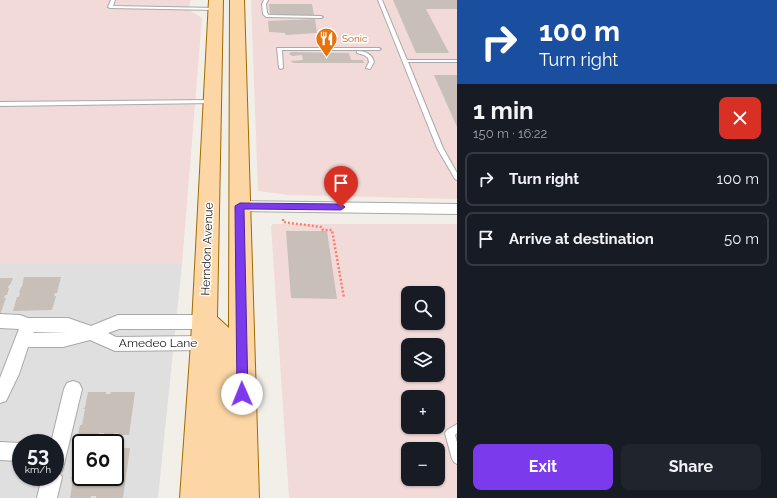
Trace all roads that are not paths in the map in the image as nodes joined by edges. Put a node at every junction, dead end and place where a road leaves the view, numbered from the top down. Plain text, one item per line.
1 (113, 0) edge
2 (237, 0) edge
3 (266, 0) edge
4 (380, 0) edge
5 (216, 4) edge
6 (321, 17) dead end
7 (378, 49) dead end
8 (280, 57) junction
9 (405, 61) junction
10 (457, 61) edge
11 (281, 68) dead end
12 (368, 68) dead end
13 (213, 102) junction
14 (0, 104) edge
15 (457, 178) edge
16 (240, 206) junction
17 (457, 209) edge
18 (0, 321) edge
19 (26, 332) junction
20 (204, 332) junction
21 (91, 333) junction
22 (72, 389) dead end
23 (0, 395) edge
24 (457, 428) edge
25 (61, 434) edge
26 (0, 451) edge
27 (12, 452) edge
28 (457, 459) edge
29 (50, 486) edge
30 (47, 498) edge
31 (195, 498) edge
32 (223, 498) edge
33 (244, 498) edge

1 - 5 lane
2 - 16 main road
3 - 6 lane
4 - 9 lane
5 - 13 main road, Herndon Avenue
7 - 8 lane
8 - 11 lane
8 - 12 lane
9 - 10 lane
9 - 15 lane
13 - 14 lane
13 - 16 main road
13 - 20 main road, Herndon Avenue
16 - 17 street
16 - 33 main road
18 - 19 street, Amedeo Lane
19 - 21 street, Amedeo Lane
19 - 23 street
20 - 21 street, Amedeo Lane
20 - 21 street, Amedeo Lane
20 - 31 main road, Herndon Avenue
20 - 32 main road
22 - 25 street
24 - 28 lane
26 - 27 street
29 - 30 street

